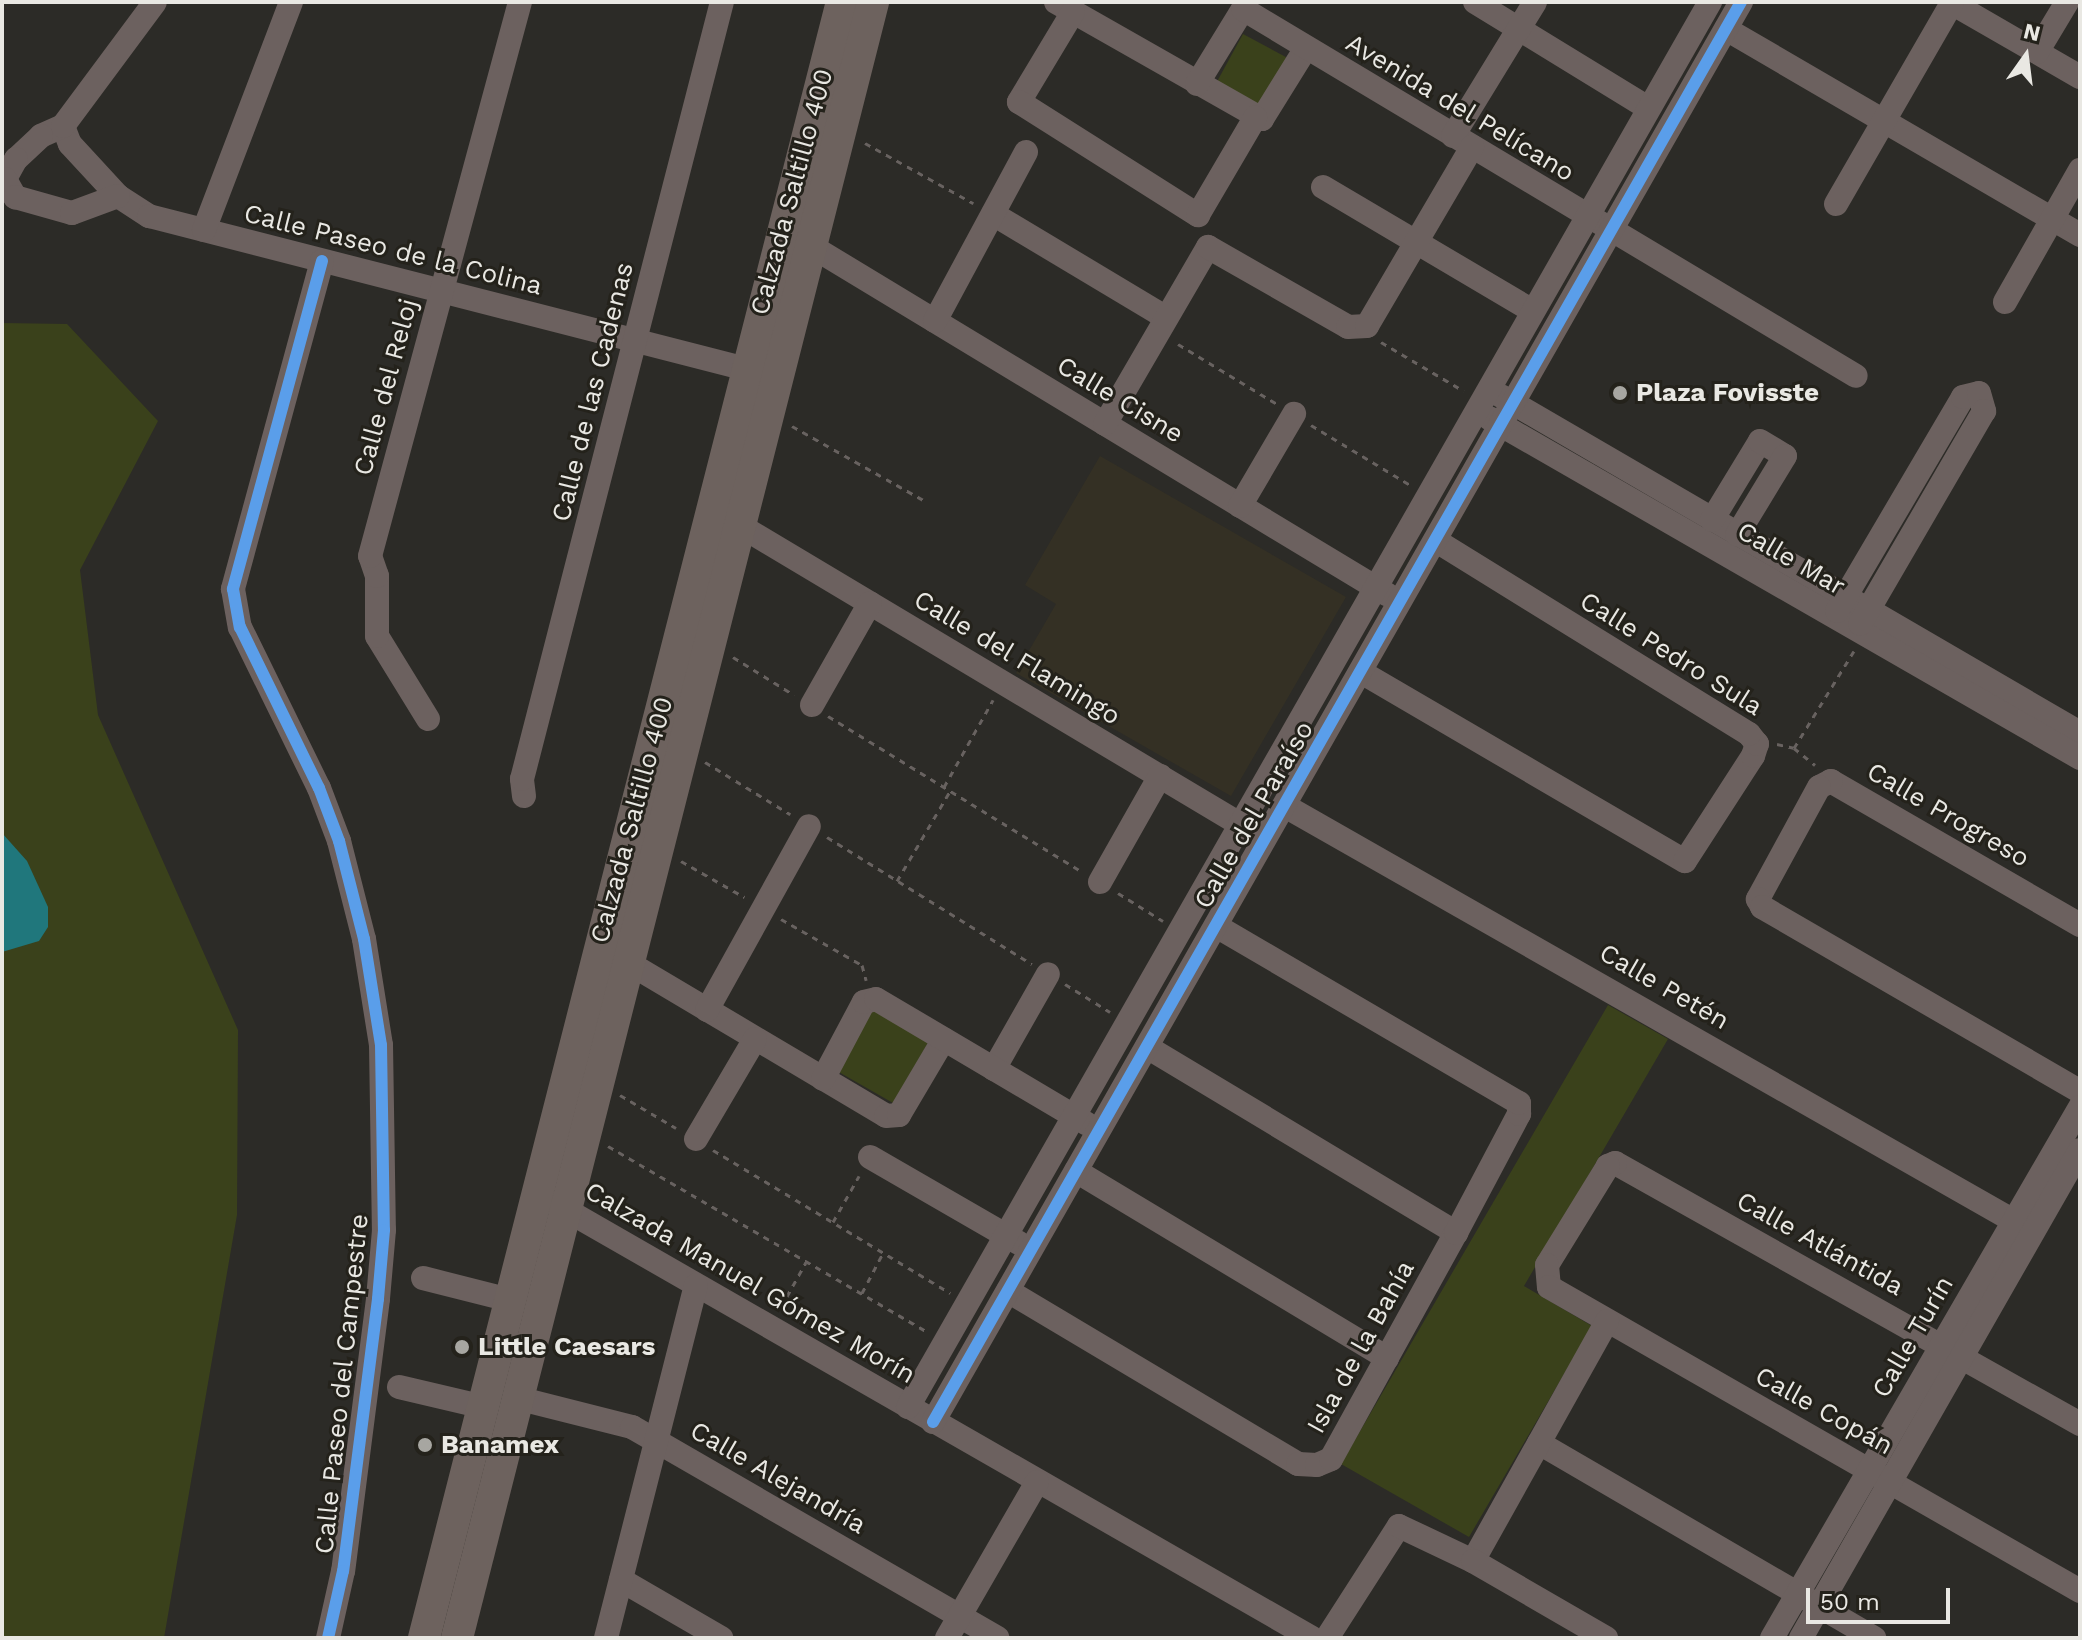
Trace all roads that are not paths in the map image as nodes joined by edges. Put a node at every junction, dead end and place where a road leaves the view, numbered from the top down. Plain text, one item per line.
1 (155, 2) edge
2 (291, 2) edge
3 (520, 2) edge
4 (722, 2) edge
5 (842, 2) edge
6 (873, 2) edge
7 (1475, 2) edge
8 (1535, 2) edge
9 (1710, 2) edge
10 (1741, 2) edge
11 (1951, 2) edge
12 (2067, 2) edge
13 (1064, 7) edge
14 (1517, 28) junction
15 (1726, 29) junction
16 (1306, 48) junction
17 (2037, 52) junction
18 (2080, 77) edge
19 (1197, 84) junction
20 (1648, 108) junction
21 (1259, 118) junction
22 (1884, 120) junction
23 (63, 126) junction
24 (1463, 142) junction
25 (1026, 152) dead end
26 (2080, 170) edge
27 (1323, 187) dead end
28 (118, 196) junction
29 (1836, 204) dead end
30 (993, 214) junction
31 (1585, 215) junction
32 (2053, 217) junction
33 (1609, 229) junction
34 (204, 230) junction
35 (2080, 235) edge
36 (1417, 242) junction
37 (811, 246) junction
38 (322, 261) junction
39 (441, 291) junction
40 (2005, 302) dead end
41 (1531, 310) junction
42 (1165, 317) junction
43 (935, 321) junction
44 (635, 340) junction
45 (746, 369) junction
46 (1856, 376) dead end
47 (1487, 388) junction
48 (1474, 409) junction
49 (1294, 414) dead end
50 (1508, 415) junction
51 (1105, 424) junction
52 (1240, 506) junction
53 (1712, 520) junction
54 (739, 525) junction
55 (1737, 535) junction
56 (1436, 541) junction
57 (1374, 587) junction
58 (870, 603) junction
59 (1401, 603) junction
60 (1840, 607) junction
61 (1863, 625) junction
62 (1361, 672) junction
63 (812, 705) road end
64 (428, 719) dead end
65 (2080, 733) edge
66 (2080, 758) edge
67 (1160, 776) junction
68 (524, 796) dead end
69 (1285, 806) junction
70 (1239, 824) junction
71 (809, 826) road end
72 (1266, 839) junction
73 (1100, 882) road end
74 (2080, 925) edge
75 (1216, 926) junction
76 (627, 962) junction
77 (1048, 974) road end
78 (707, 1010) junction
79 (755, 1039) junction
80 (944, 1039) junction
81 (1147, 1047) junction
82 (994, 1069) junction
83 (823, 1079) junction
84 (2080, 1091) edge
85 (2080, 1107) edge
86 (1074, 1116) junction
87 (1099, 1131) junction
88 (696, 1139) road end
89 (2080, 1150) edge
90 (870, 1157) dead end
91 (1076, 1171) junction
92 (534, 1192) junction
93 (564, 1208) junction
94 (2012, 1220) junction
95 (1456, 1233) junction
96 (1006, 1236) junction
97 (1031, 1250) junction
98 (1545, 1276) joint
99 (423, 1278) dead end
100 (696, 1285) junction
101 (1008, 1291) junction
102 (506, 1299) junction
103 (1607, 1321) junction
104 (1941, 1344) junction
105 (1963, 1356) junction
106 (1387, 1358) junction
107 (399, 1387) dead end
108 (517, 1398) junction
109 (480, 1406) junction
110 (908, 1407) junction
111 (933, 1422) junction
112 (2080, 1424) edge
113 (657, 1440) junction
114 (1539, 1443) junction
115 (1870, 1468) junction
116 (1891, 1481) junction
117 (1037, 1482) junction
118 (1473, 1561) junction
119 (621, 1580) junction
120 (2080, 1591) edge
121 (1797, 1594) junction
122 (1819, 1607) junction
123 (960, 1617) junction
124 (1775, 1637) edge
125 (328, 1638) edge
126 (424, 1638) edge
127 (457, 1638) edge
128 (606, 1638) edge
129 (721, 1638) edge
130 (947, 1638) edge
131 (998, 1638) edge
132 (1312, 1638) edge
133 (1327, 1638) edge
134 (1606, 1638) edge
135 (1801, 1638) edge
136 (1874, 1638) edge

1 - 23 street
2 - 34 street
3 - 39 street, Calle del Reloj
4 - 44 street, Calle de las Cadenas
5 - 45 main road, Calzada Saltillo 400
6 - 37 main road, Calzada Saltillo 400
7 - 14 street
8 - 14 street
9 - 20 street, Calle del Paraíso
10 - 15 street, Calle del Paraíso
11 - 17 street
11 - 22 street
12 - 17 street
13 - 19 street
13 - 21 street
14 - 20 street
14 - 24 street
15 - 22 street
15 - 33 street, Calle del Paraíso
16 - 19 street, Avenida del Pelícano
16 - 21 street
16 - 24 street, Avenida del Pelícano
17 - 18 street
19 - 21 street
20 - 31 street, Calle del Paraíso
22 - 29 street
22 - 32 street
23 - 28 street, Calle Paseo de la Colina
23 - 28 street
24 - 31 street, Avenida del Pelícano
24 - 36 street
25 - 30 street
26 - 32 street
27 - 36 street
28 - 34 street, Calle Paseo de la Colina
30 - 42 street
30 - 43 street
31 - 33 street, Avenida del Pelícano
31 - 41 street, Calle del Paraíso
32 - 35 street
32 - 40 street
33 - 46 street, Avenida del Pelícano
33 - 50 street, Calle del Paraíso
34 - 38 street, Calle Paseo de la Colina
36 - 41 street
36 - 42 street
37 - 43 street, Calle Cisne
37 - 54 main road, Calzada Saltillo 400
38 - 39 street, Calle Paseo de la Colina
38 - 125 street, Calle Paseo del Campestre
39 - 44 street, Calle Paseo de la Colina
39 - 64 street, Calle del Reloj
41 - 47 street, Calle del Paraíso
42 - 51 street
43 - 51 street, Calle Cisne
44 - 45 street, Calle Paseo de la Colina
44 - 68 street, Calle de las Cadenas
45 - 92 main road, Calzada Saltillo 400
47 - 48 street, Calle del Paraíso
47 - 50 street, Calle Mar
48 - 50 street, Calle Mar
48 - 57 street, Calle del Paraíso
49 - 52 street
50 - 53 street, Calle Mar
50 - 56 street, Calle del Paraíso
50 - 60 street, Calle Mar
51 - 52 street, Calle Cisne
52 - 57 street, Calle Cisne
53 - 55 street, Calle Mar
53 - 55 street
54 - 58 street, Calle del Flamingo
54 - 76 main road, Calzada Saltillo 400
55 - 60 street, Calle Mar
56 - 59 street, Calle del Paraíso
56 - 62 street, Calle Pedro Sula
57 - 59 street, Calle Cisne
57 - 70 street, Calle del Paraíso
58 - 63 street
58 - 67 street, Calle del Flamingo
59 - 62 street, Calle del Paraíso
60 - 61 street, Calle Mar
60 - 61 street
61 - 65 street, Calle Mar
61 - 66 street, Calle Mar
62 - 69 street, Calle del Paraíso
67 - 70 street, Calle del Flamingo
67 - 73 street
69 - 72 street, Calle del Paraíso
69 - 94 street, Calle Petén
70 - 72 street, Calle del Flamingo
70 - 86 street, Calle del Paraíso
71 - 78 street
72 - 75 street, Calle del Paraíso
74 - 84 street, Calle Progreso
75 - 81 street, Calle del Paraíso
75 - 95 street, Isla de la Bahía
76 - 78 street
76 - 93 main road, Calzada Saltillo 400
77 - 82 street
78 - 79 street
79 - 83 street
79 - 88 street
80 - 82 street
80 - 83 street
80 - 83 street
81 - 87 street, Calle del Paraíso
81 - 95 street
82 - 86 street
85 - 94 street, Calle Turín
86 - 87 street
86 - 96 street, Calle del Paraíso
87 - 91 street, Calle del Paraíso
89 - 105 street, Calle Turín
90 - 96 street
91 - 97 street, Calle del Paraíso
91 - 106 street
92 - 93 street, Calzada Manuel Gómez Morín
92 - 102 main road, Calzada Saltillo 400
93 - 100 street, Calzada Manuel Gómez Morín
93 - 108 main road, Calzada Saltillo 400
94 - 104 street, Calle Turín
95 - 106 street, Isla de la Bahía
96 - 97 street
96 - 110 street, Calle del Paraíso
97 - 101 street, Calle del Paraíso
98 - 103 street, Calle Copán
98 - 104 street, Calle Atlántida
99 - 102 street
100 - 110 street, Calzada Manuel Gómez Morín
100 - 113 street
101 - 106 street, Isla de la Bahía
101 - 111 street, Calle del Paraíso
102 - 109 main road, Calzada Saltillo 400
103 - 114 street
103 - 115 street, Calle Copán
104 - 105 street, Calle Atlántida
104 - 115 street, Calle Turín
105 - 112 street, Calle Atlántida
105 - 116 street, Calle Turín
107 - 109 street
108 - 113 street, Calle Alejandría
108 - 127 main road, Calzada Saltillo 400
109 - 126 main road, Calzada Saltillo 400
110 - 111 street, Calzada Manuel Gómez Morín
111 - 117 street, Calzada Manuel Gómez Morín
113 - 119 street
113 - 123 street, Calle Alejandría
114 - 118 street
114 - 121 street
115 - 116 street, Calle Copán
115 - 121 street, Calle Turín
116 - 120 street, Calle Copán
116 - 122 street, Calle Turín
117 - 123 street
117 - 132 street, Calzada Manuel Gómez Morín
118 - 133 street
118 - 134 street
119 - 128 street
119 - 129 street
121 - 122 street
121 - 124 street, Calle Turín
122 - 135 street, Calle Turín
122 - 136 street
123 - 130 street
123 - 131 street, Calle Alejandría

